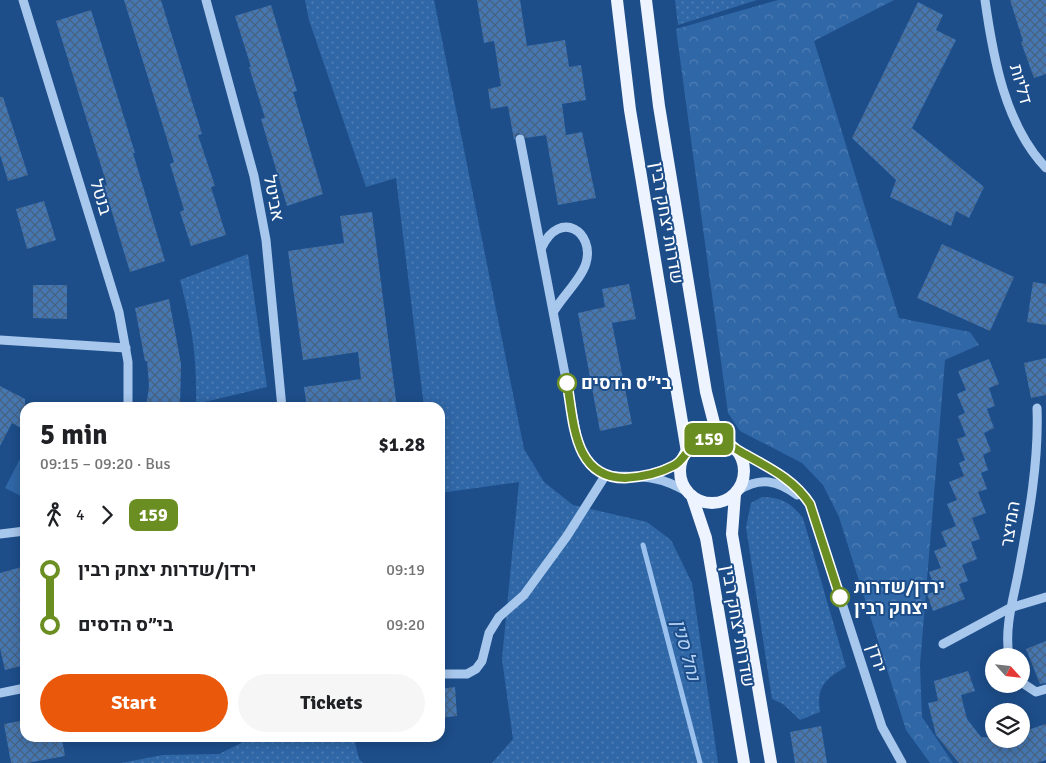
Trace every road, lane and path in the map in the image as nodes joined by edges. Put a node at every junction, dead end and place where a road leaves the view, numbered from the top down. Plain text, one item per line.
1 (23, 0) edge
2 (206, 0) edge
3 (617, 0) edge
4 (646, 0) edge
5 (984, 0) edge
6 (520, 139) dead end
7 (1046, 168) edge
8 (542, 247) junction
9 (554, 311) junction
10 (0, 340) edge
11 (126, 348) junction
12 (128, 402) edge
13 (281, 402) edge
14 (1037, 408) dead end
15 (728, 442) junction
16 (1042, 443) edge
17 (739, 451) junction
18 (684, 456) junction
19 (605, 476) junction
20 (638, 477) junction
21 (737, 492) junction
22 (690, 494) junction
23 (810, 504) junction
24 (20, 532) edge
25 (0, 534) edge
26 (1046, 596) edge
27 (1010, 608) junction
28 (943, 644) dead end
29 (1008, 648) edge
30 (445, 674) edge
31 (1030, 688) edge
32 (20, 689) edge
33 (1046, 689) edge
34 (0, 693) edge
35 (744, 763) edge
36 (771, 763) edge
37 (902, 763) edge

1 - 11 street, בנטל
2 - 13 street, אביטל
3 - 18 main road, שדרות יצחק רבין
4 - 15 main road, שדרות יצחק רבין
5 - 7 street, דליות
6 - 8 street
8 - 9 street
8 - 9 street
9 - 19 street
10 - 11 street
11 - 12 street, בנטל
14 - 16 street, המיצר
15 - 17 main road
15 - 18 main road
16 - 27 street, המיצר
17 - 21 main road
17 - 23 street, ירדן
18 - 20 street
18 - 22 main road
19 - 20 street
19 - 30 street
20 - 22 street
21 - 22 main road
21 - 23 street
21 - 36 main road, שדרות יצחק רבין
22 - 35 main road, שדרות יצחק רבין
23 - 37 street, ירדן
24 - 25 street
26 - 27 street
27 - 28 street
27 - 29 street, המיצר
31 - 33 street
32 - 34 street

